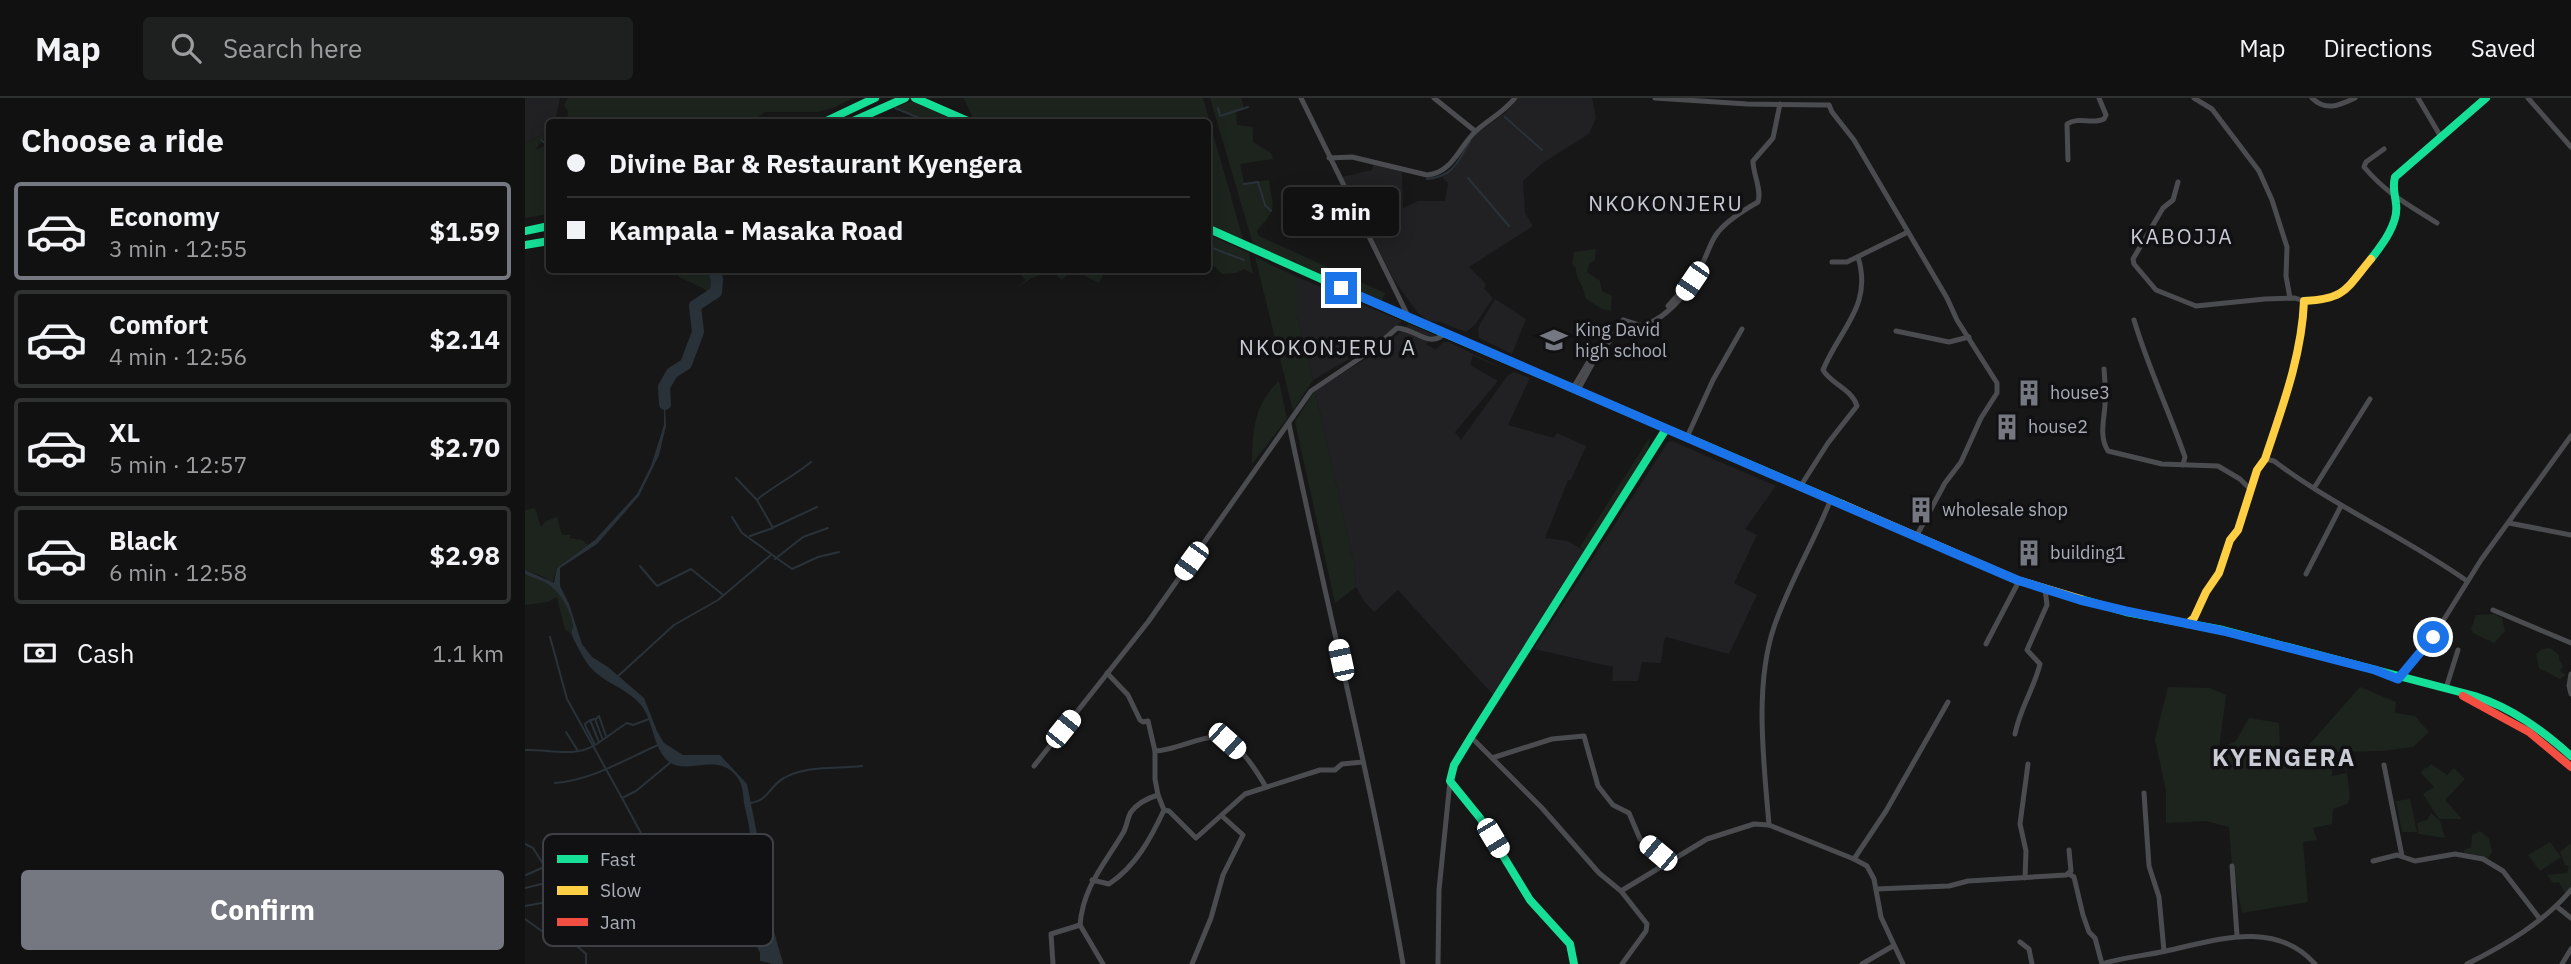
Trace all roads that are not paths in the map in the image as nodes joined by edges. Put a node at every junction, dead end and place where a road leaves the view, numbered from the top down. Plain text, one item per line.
1 (875, 98) edge
2 (905, 98) edge
3 (915, 98) edge
4 (1301, 98) edge
5 (1434, 98) edge
6 (1515, 98) edge
7 (1655, 98) edge
8 (1835, 98) edge
9 (2099, 98) edge
10 (2194, 98) edge
11 (2312, 98) edge
12 (2355, 98) edge
13 (2418, 98) edge
14 (2486, 98) edge
15 (2528, 98) edge
16 (1678, 99) edge
17 (1715, 100) edge
18 (1778, 102) edge
19 (1829, 105) junction
20 (830, 119) edge
21 (858, 119) edge
22 (963, 119) edge
23 (1475, 131) junction
24 (2441, 137) junction
25 (2571, 147) edge
26 (2384, 149) dead end
27 (1329, 158) junction
28 (2069, 160) dead end
29 (2178, 182) dead end
30 (2393, 197) junction
31 (2437, 223) dead end
32 (546, 227) edge
33 (1211, 230) edge
34 (525, 231) edge
35 (1907, 232) junction
36 (546, 242) edge
37 (525, 246) edge
38 (1858, 257) junction
39 (1832, 261) dead end
40 (1678, 295) dead end
41 (2290, 298) junction
42 (2304, 301) junction
43 (1409, 317) junction
44 (2134, 320) dead end
45 (1742, 329) dead end
46 (1896, 331) dead end
47 (1447, 332) junction
48 (1969, 337) junction
49 (2104, 369) dead end
50 (1575, 389) junction
51 (2371, 399) dead end
52 (1289, 424) junction
53 (1666, 429) junction
54 (2571, 436) edge
55 (1687, 437) junction
56 (2265, 458) junction
57 (2183, 465) junction
58 (1800, 487) junction
59 (2314, 488) junction
60 (2250, 489) junction
61 (1831, 499) junction
62 (2341, 506) junction
63 (2509, 523) junction
64 (2571, 535) edge
65 (1916, 537) junction
66 (2306, 574) dead end
67 (2019, 581) junction
68 (2467, 581) junction
69 (2045, 589) junction
70 (2493, 610) dead end
71 (2187, 624) junction
72 (2571, 643) edge
73 (1986, 644) dead end
74 (2458, 650) dead end
75 (1107, 673) junction
76 (2571, 674) edge
77 (2398, 679) junction
78 (2570, 686) edge
79 (2446, 688) junction
80 (2457, 691) junction
81 (2571, 694) edge
82 (1948, 702) dead end
83 (2015, 734) dead end
84 (1471, 737) junction
85 (1155, 751) junction
86 (2571, 756) edge
87 (1492, 758) junction
88 (1363, 762) junction
89 (2028, 764) dead end
90 (2384, 765) dead end
91 (1034, 766) dead end
92 (2571, 767) edge
93 (1450, 781) junction
94 (1266, 787) junction
95 (2144, 793) dead end
96 (1158, 795) junction
97 (1164, 810) junction
98 (1222, 816) junction
99 (1769, 825) junction
100 (2069, 850) dead end
101 (2402, 856) junction
102 (1854, 859) junction
103 (2373, 861) dead end
104 (1667, 862) junction
105 (2232, 866) dead end
106 (2069, 874) junction
107 (2025, 878) junction
108 (1092, 880) junction
109 (1876, 889) junction
110 (2571, 890) edge
111 (1621, 891) junction
112 (2556, 906) junction
113 (2571, 918) edge
114 (2540, 919) junction
115 (1080, 925) junction
116 (2237, 935) junction
117 (2019, 942) dead end
118 (1893, 946) junction
119 (2571, 949) edge
120 (2164, 951) junction
121 (1053, 964) edge
122 (1103, 964) edge
123 (1192, 964) edge
124 (1403, 964) edge
125 (1438, 964) edge
126 (1574, 964) edge
127 (1623, 964) edge
128 (1861, 964) edge
129 (1903, 964) edge
130 (2032, 964) edge
131 (2102, 964) edge
132 (2315, 964) edge
133 (2467, 964) edge
134 (2562, 964) edge

1 - 20 main road
2 - 21 main road
3 - 22 main road
4 - 27 street
5 - 23 street
6 - 23 street
7 - 16 street
8 - 19 street
9 - 28 street
10 - 41 street
11 - 12 street
13 - 24 street
14 - 24 main road
15 - 25 street
16 - 17 street
17 - 18 street
18 - 19 street
18 - 50 street
19 - 35 street
23 - 27 street
24 - 30 main road
26 - 30 street
27 - 43 street
29 - 41 street
30 - 31 street
30 - 42 main road
32 - 34 main road
33 - 43 main road
35 - 38 street
35 - 48 street
36 - 37 main road
38 - 39 street
38 - 58 street
40 - 50 street
41 - 42 street
42 - 56 main road
43 - 47 main road
44 - 57 street
45 - 55 street
46 - 48 street
47 - 50 main road
47 - 52 street
48 - 65 street
49 - 57 street
50 - 53 main road
51 - 59 street
52 - 75 street
52 - 88 street
53 - 55 main road
53 - 84 main road
54 - 63 street
55 - 58 main road
56 - 59 street
56 - 60 main road
57 - 60 street
58 - 61 main road
59 - 62 street
60 - 71 main road
61 - 65 main road
61 - 99 street
62 - 66 street
62 - 68 street
63 - 64 street
63 - 68 street
65 - 67 main road
67 - 69 main road
67 - 73 street
68 - 77 street
69 - 71 main road
69 - 83 street
70 - 72 street
71 - 77 main road
74 - 79 street
75 - 85 street
75 - 91 street
76 - 78 street
77 - 79 main road
78 - 81 street
79 - 80 main road
80 - 86 main road
80 - 92 main road
82 - 102 street
84 - 87 street
84 - 93 main road
85 - 94 street
85 - 96 street
87 - 104 street
87 - 111 street
88 - 94 street
88 - 124 street
89 - 107 street
90 - 101 street
93 - 125 street
93 - 126 main road
94 - 98 street
95 - 120 street
96 - 97 street
96 - 108 street
97 - 98 street
97 - 108 street
98 - 123 street
99 - 102 street
99 - 104 street
100 - 106 street
101 - 103 street
101 - 114 street
102 - 109 street
104 - 111 street
105 - 116 street
106 - 107 street
106 - 131 street
107 - 109 street
108 - 115 street
109 - 118 street
110 - 112 street
111 - 127 street
112 - 113 street
112 - 114 street
114 - 133 street
115 - 121 street
115 - 122 street
116 - 120 street
116 - 132 street
117 - 130 street
118 - 128 street
118 - 129 street
119 - 134 street
120 - 131 street

